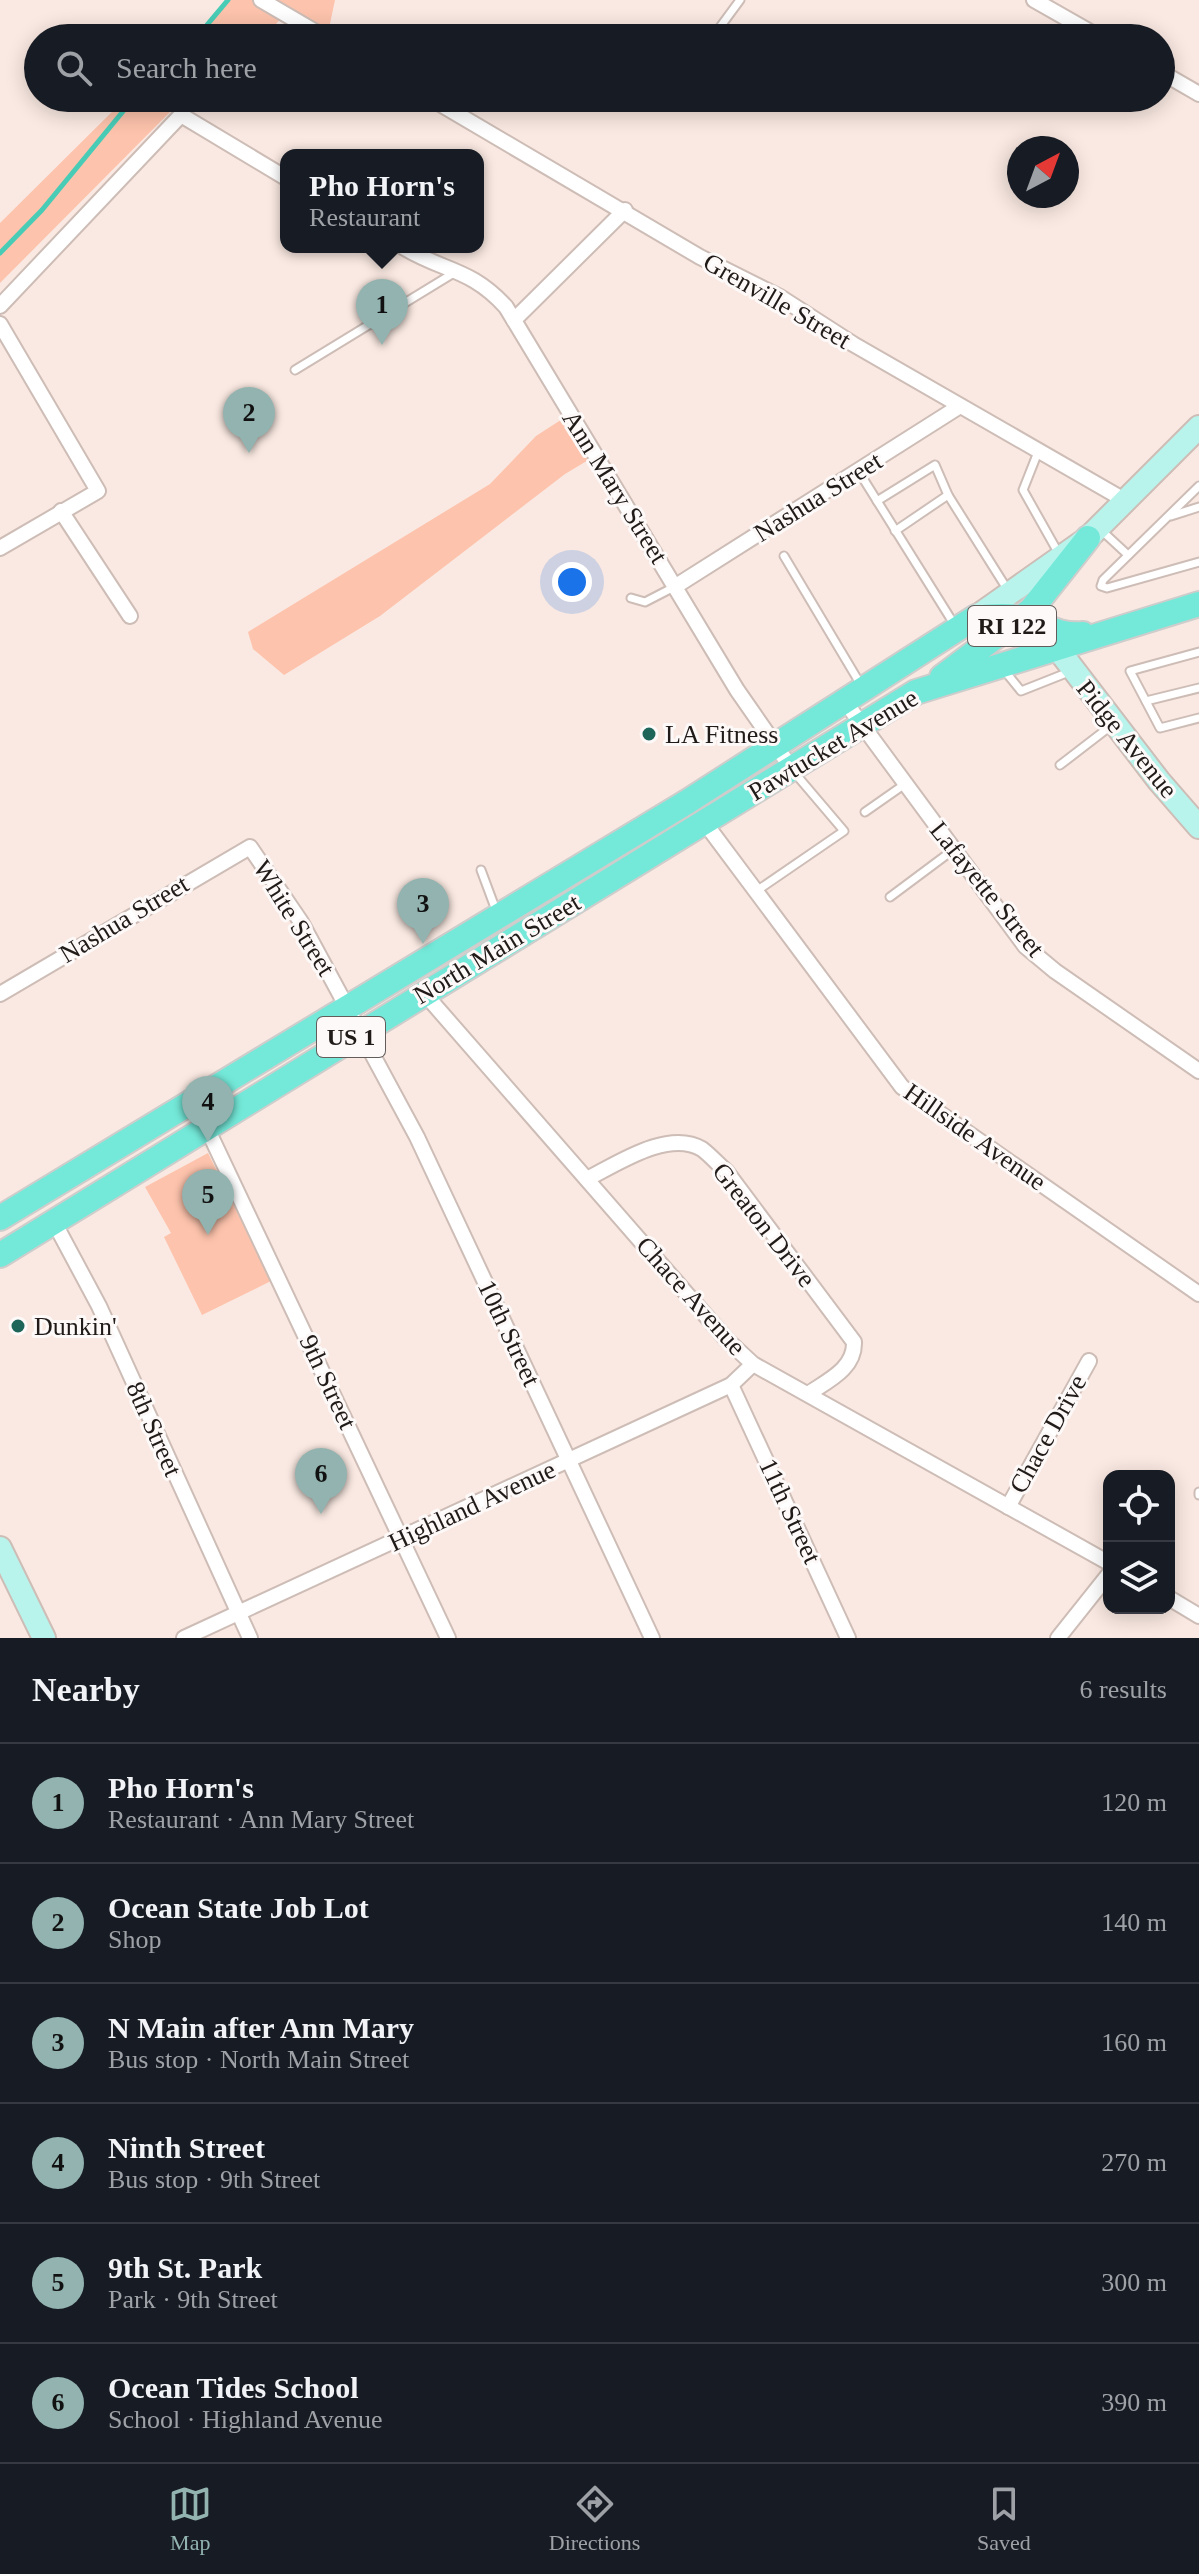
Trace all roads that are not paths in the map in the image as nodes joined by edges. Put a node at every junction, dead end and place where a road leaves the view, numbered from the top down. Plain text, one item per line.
1 (261, 0) edge
2 (740, 0) edge
3 (1034, 0) edge
4 (302, 24) edge
5 (722, 24) edge
6 (1076, 24) edge
7 (1175, 80) edge
8 (1199, 94) edge
9 (454, 112) edge
10 (280, 174) edge
11 (625, 210) junction
12 (413, 253) edge
13 (459, 270) junction
14 (0, 306) edge
15 (514, 320) junction
16 (0, 324) edge
17 (295, 370) dead end
18 (960, 406) junction
19 (1199, 427) edge
20 (1039, 451) junction
21 (859, 472) junction
22 (1199, 486) edge
23 (948, 495) junction
24 (877, 501) junction
25 (1126, 501) junction
26 (1199, 507) edge
27 (61, 511) junction
28 (1167, 517) junction
29 (895, 531) junction
30 (1093, 532) junction
31 (0, 548) edge
32 (1128, 555) junction
33 (784, 556) dead end
34 (1060, 556) junction
35 (1199, 562) edge
36 (676, 586) junction
37 (1010, 594) junction
38 (631, 598) dead end
39 (1199, 604) edge
40 (130, 616) dead end
41 (1022, 618) junction
42 (967, 623) junction
43 (1097, 633) junction
44 (1057, 648) junction
45 (1199, 652) edge
46 (1000, 666) junction
47 (1072, 671) junction
48 (1199, 688) edge
49 (916, 692) junction
50 (855, 696) junction
51 (1146, 701) junction
52 (1199, 718) edge
53 (1114, 724) junction
54 (862, 725) junction
55 (775, 748) junction
56 (1060, 765) dead end
57 (792, 769) junction
58 (905, 784) junction
59 (687, 802) junction
60 (865, 812) dead end
61 (707, 822) junction
62 (1199, 827) edge
63 (250, 847) joint
64 (953, 850) junction
65 (481, 870) dead end
66 (755, 892) junction
67 (890, 897) dead end
68 (498, 917) junction
69 (424, 993) junction
70 (0, 994) edge
71 (348, 1009) junction
72 (360, 1031) junction
73 (1199, 1071) edge
74 (206, 1126) junction
75 (587, 1179) junction
76 (0, 1218) edge
77 (54, 1222) junction
78 (0, 1255) edge
79 (1199, 1294) edge
80 (1089, 1361) dead end
81 (753, 1364) junction
82 (731, 1385) junction
83 (808, 1394) junction
84 (569, 1460) junction
85 (1008, 1507) junction
86 (402, 1539) junction
87 (0, 1548) edge
88 (1103, 1560) edge
89 (1103, 1582) edge
90 (1175, 1602) edge
91 (239, 1613) junction
92 (1199, 1616) edge
93 (44, 1638) edge
94 (184, 1638) edge
95 (250, 1638) edge
96 (448, 1638) edge
97 (652, 1638) edge
98 (848, 1638) edge
99 (1058, 1638) edge

1 - 4 street
2 - 5 lane
3 - 6 street
7 - 8 street
9 - 11 street, Grenville Street
10 - 14 street
11 - 15 street
11 - 18 street, Grenville Street
12 - 13 street, Ann Mary Street
13 - 15 street, Ann Mary Street
13 - 17 lane
15 - 36 street, Ann Mary Street
16 - 27 street
18 - 20 street, Grenville Street
18 - 21 street, Nashua Street
19 - 25 street, RI 122
20 - 25 street, Grenville Street
20 - 34 lane
21 - 24 lane
21 - 36 street, Nashua Street
22 - 28 lane
23 - 24 lane
23 - 29 lane
23 - 37 lane
24 - 29 lane
25 - 30 street, RI 122
26 - 28 lane
27 - 31 street
27 - 40 street
28 - 32 lane
29 - 42 lane
30 - 32 lane
30 - 34 street, RI 122
30 - 41 main road, RI 122
32 - 35 lane
33 - 50 lane
34 - 37 street, RI 122
36 - 38 lane
36 - 55 street, Ann Mary Street
37 - 42 street, RI 122
39 - 43 main road, Pawtucket Avenue / US 1
41 - 42 main road, Pawtucket Avenue / US 1
41 - 43 main road, Pawtucket Avenue / US 1
41 - 49 main road, RI 122
42 - 50 main road, Pawtucket Avenue / US 1
43 - 44 main road, Pawtucket Avenue / US 1
44 - 46 main road, Pawtucket Avenue / US 1
44 - 47 street, Pidge Avenue
45 - 51 lane
46 - 47 lane
46 - 49 main road, Pawtucket Avenue / US 1
47 - 53 street, Pidge Avenue
48 - 51 lane
49 - 54 main road, Pawtucket Avenue / US 1
50 - 54 street, Lafayette Street
50 - 55 main road, Pawtucket Avenue / US 1
51 - 52 lane
53 - 56 lane
53 - 62 street, Pidge Avenue
54 - 57 main road, Pawtucket Avenue / US 1
54 - 58 street, Lafayette Street
55 - 57 street, Ann Mary Street
55 - 59 main road, Pawtucket Avenue / US 1
57 - 61 main road, Pawtucket Avenue / US 1
57 - 66 lane
58 - 60 lane
58 - 64 street, Lafayette Street
59 - 61 main road
59 - 68 main road, North Main Street / US 1
61 - 66 street, Hillside Avenue
61 - 69 main road, North Main Street / US 1
63 - 70 street, Nashua Street
63 - 71 street, White Street
64 - 67 lane
64 - 73 street, Lafayette Street
65 - 68 lane
66 - 79 street, Hillside Avenue
68 - 71 main road, North Main Street / US 1
69 - 72 main road, North Main Street / US 1
69 - 75 street, Chace Avenue
71 - 72 street, White Street
71 - 76 main road, North Main Street / US 1
72 - 74 main road, North Main Street / US 1
72 - 84 street, 10th Street
74 - 77 main road, North Main Street / US 1
74 - 86 street, 9th Street
75 - 81 street, Chace Avenue
75 - 83 street, Greaton Drive
77 - 78 main road, North Main Street / US 1
77 - 91 street, 8th Street
80 - 85 street, Chace Drive
81 - 82 street, Highland Avenue
81 - 83 street, Chace Avenue
82 - 84 street, Highland Avenue
82 - 98 street, 11th Street
83 - 85 street, Chace Avenue
84 - 86 street, Highland Avenue
84 - 97 street, 10th Street
85 - 88 street, Chace Avenue
86 - 91 street, Highland Avenue
86 - 96 street, 9th Street
87 - 93 street
89 - 99 street
90 - 92 street
91 - 94 street, Highland Avenue
91 - 95 street, 8th Street

